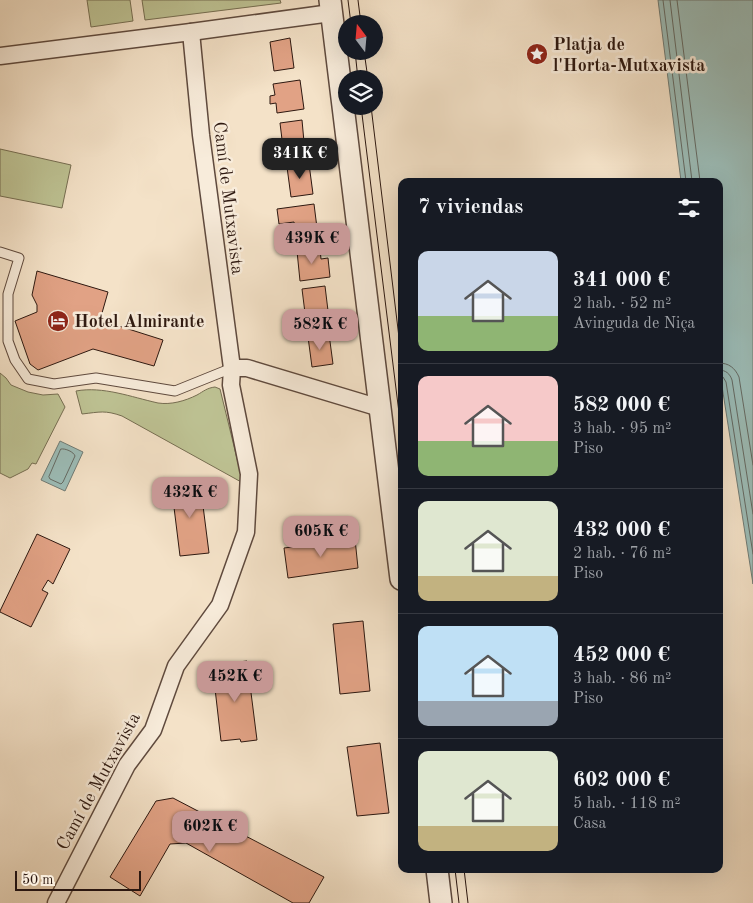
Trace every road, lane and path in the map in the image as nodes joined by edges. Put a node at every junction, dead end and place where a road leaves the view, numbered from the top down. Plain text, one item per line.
1 (331, 7) edge
2 (190, 32) junction
3 (0, 56) edge
4 (0, 252) edge
5 (232, 368) junction
6 (380, 408) junction
7 (398, 555) edge
8 (437, 873) edge
9 (56, 903) edge
10 (441, 903) edge

1 - 2 street
1 - 6 street
2 - 3 street
2 - 5 street, Camí de Mutxavista
4 - 5 lane
5 - 6 street
5 - 9 street, Camí de Mutxavista
6 - 7 street
8 - 10 street

